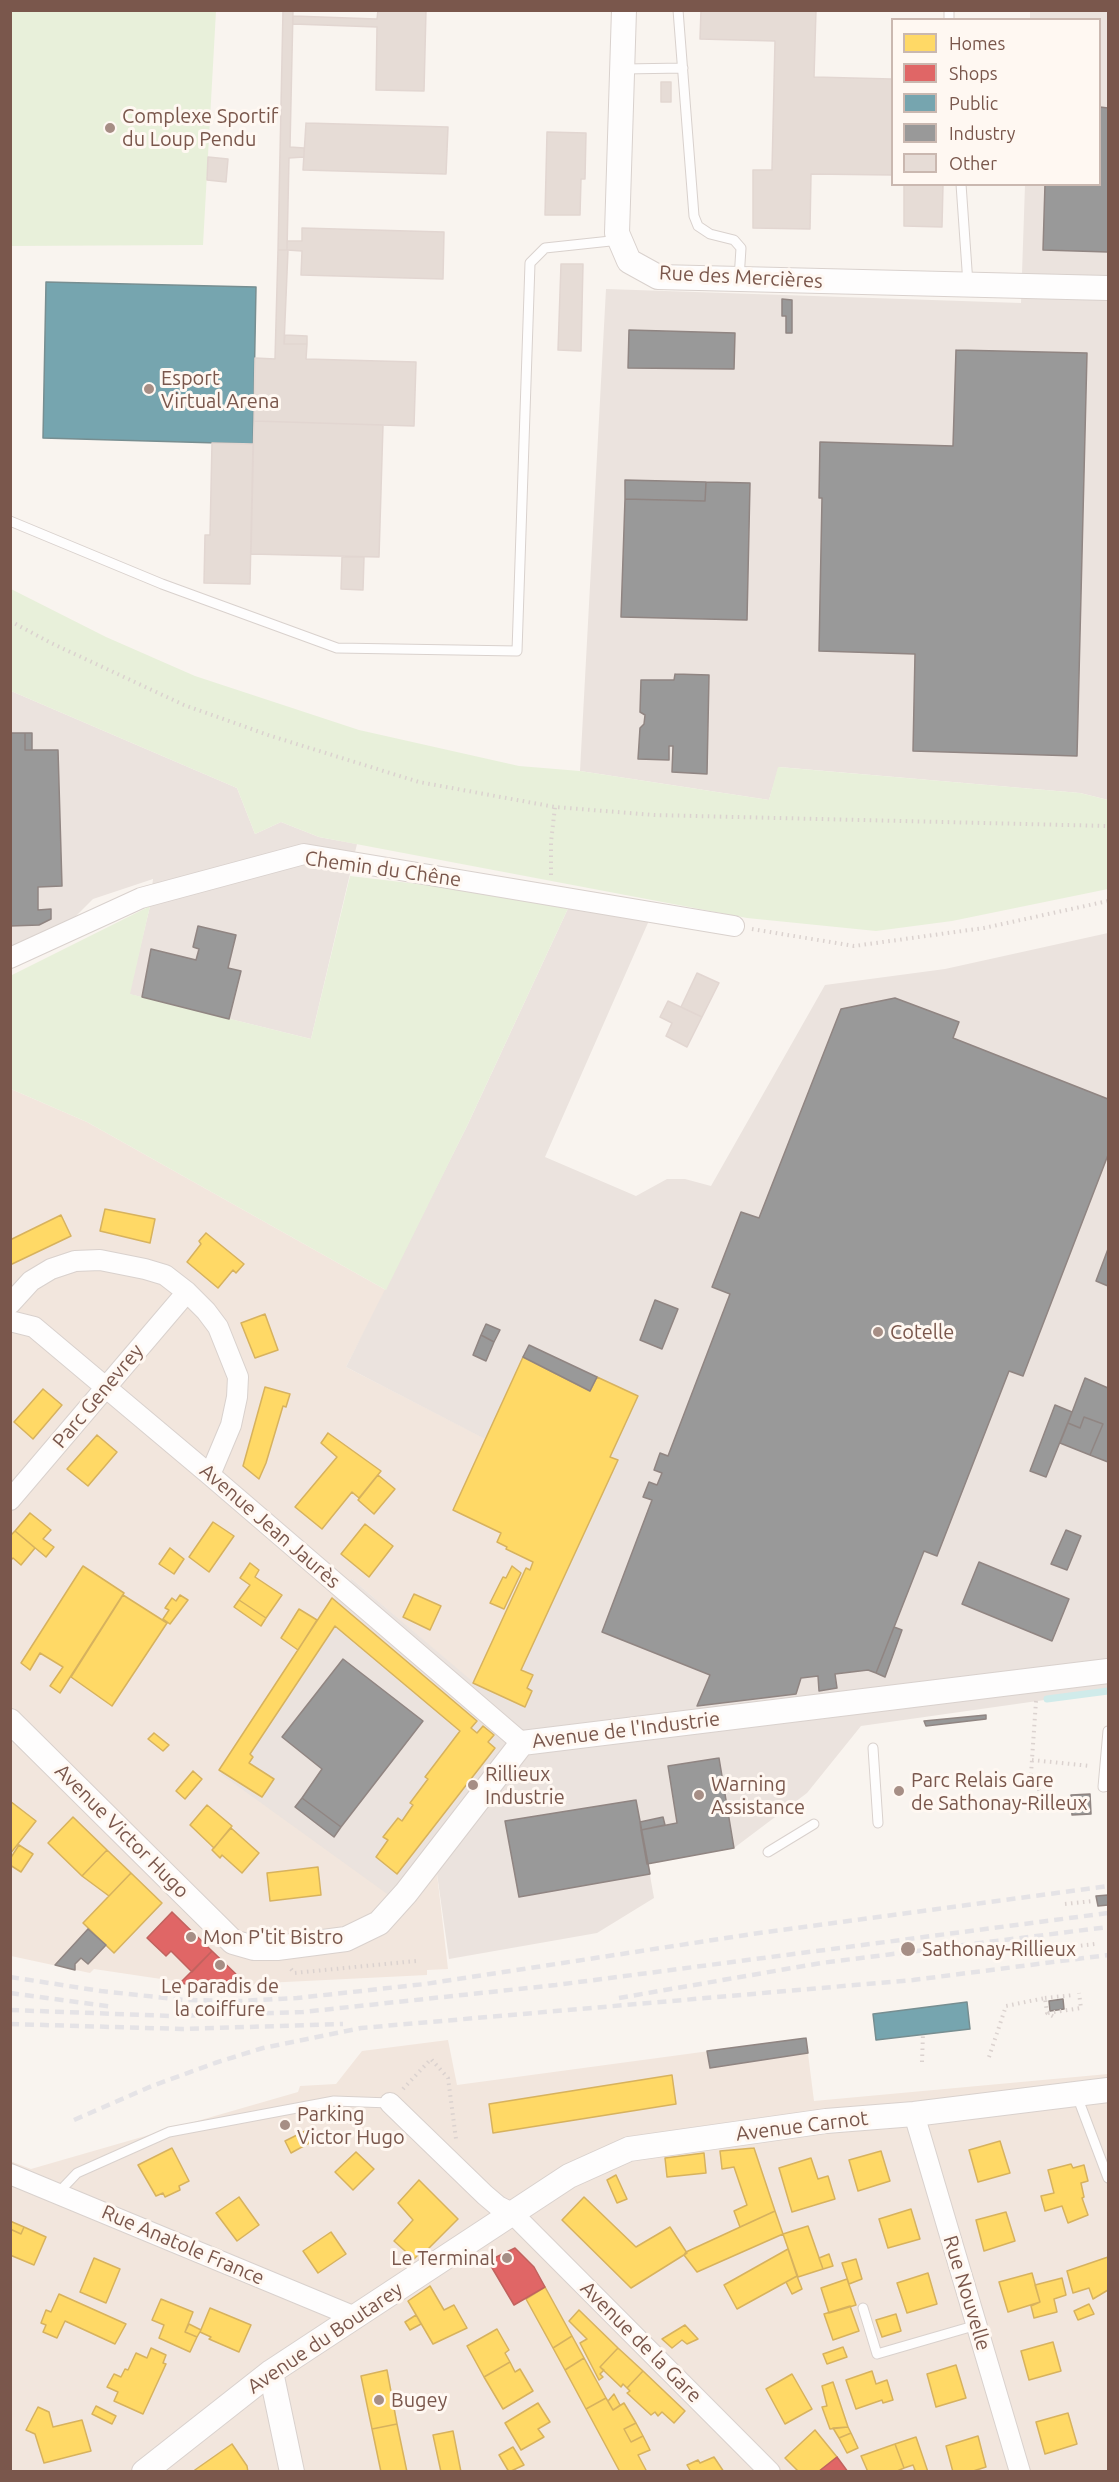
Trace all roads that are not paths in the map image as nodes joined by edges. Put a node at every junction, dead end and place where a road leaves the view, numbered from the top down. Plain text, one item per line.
1 (624, 10) edge
2 (678, 10) edge
3 (683, 68) junction
4 (622, 69) junction
5 (961, 186) edge
6 (620, 240) junction
7 (738, 279) junction
8 (968, 284) junction
9 (1108, 288) edge
10 (10, 521) edge
11 (734, 926) road end
12 (10, 958) edge
13 (187, 1292) junction
14 (10, 1304) edge
15 (10, 1321) edge
16 (105, 1387) junction
17 (210, 1475) junction
18 (10, 1500) edge
19 (1108, 1671) edge
20 (10, 1721) edge
21 (1108, 1731) edge
22 (522, 1743) junction
23 (873, 1748) dead end
24 (1108, 1748) edge
25 (1108, 1786) edge
26 (878, 1823) dead end
27 (814, 1824) dead end
28 (768, 1852) dead end
29 (233, 1942) joint
30 (1108, 2090) edge
31 (1076, 2094) junction
32 (390, 2103) joint
33 (914, 2114) junction
34 (10, 2174) edge
35 (1108, 2178) edge
36 (58, 2193) junction
37 (512, 2213) junction
38 (863, 2308) dead end
39 (355, 2317) junction
40 (977, 2325) junction
41 (271, 2372) junction
42 (144, 2472) edge
43 (292, 2472) edge
44 (770, 2472) edge
45 (1020, 2472) edge

1 - 4 street, Rue des Mercières
2 - 3 lane
3 - 4 lane
3 - 7 lane
4 - 6 street, Rue des Mercières
5 - 8 lane
6 - 7 street, Rue des Mercières
6 - 10 lane
7 - 8 street, Rue des Mercières
8 - 9 street, Rue des Mercières
11 - 12 street, Chemin du Chêne
13 - 14 street
13 - 16 street, Parc Genevrey
13 - 17 street
15 - 16 street, Avenue Jean Jaurès
16 - 17 street, Avenue Jean Jaurès
16 - 18 street, Parc Genevrey
17 - 22 street, Avenue Jean Jaurès
19 - 22 street, Avenue de l'Industrie
20 - 29 street, Avenue Victor Hugo
21 - 24 lane
22 - 29 street, Avenue de l'Industrie
23 - 26 lane
24 - 25 lane
27 - 28 lane
30 - 31 street, Avenue Carnot
31 - 33 street, Avenue Carnot
31 - 35 lane
32 - 36 lane
32 - 37 street, Avenue de la Gare
33 - 37 street, Avenue Carnot
33 - 40 street, Rue Nouvelle
34 - 36 street, Rue Anatole France
36 - 39 street, Rue Anatole France
37 - 39 street, Avenue du Boutarey
37 - 44 street, Avenue de la Gare
38 - 40 lane
39 - 41 street, Avenue du Boutarey
40 - 45 street, Rue Nouvelle
41 - 42 street, Avenue du Boutarey
41 - 43 street

